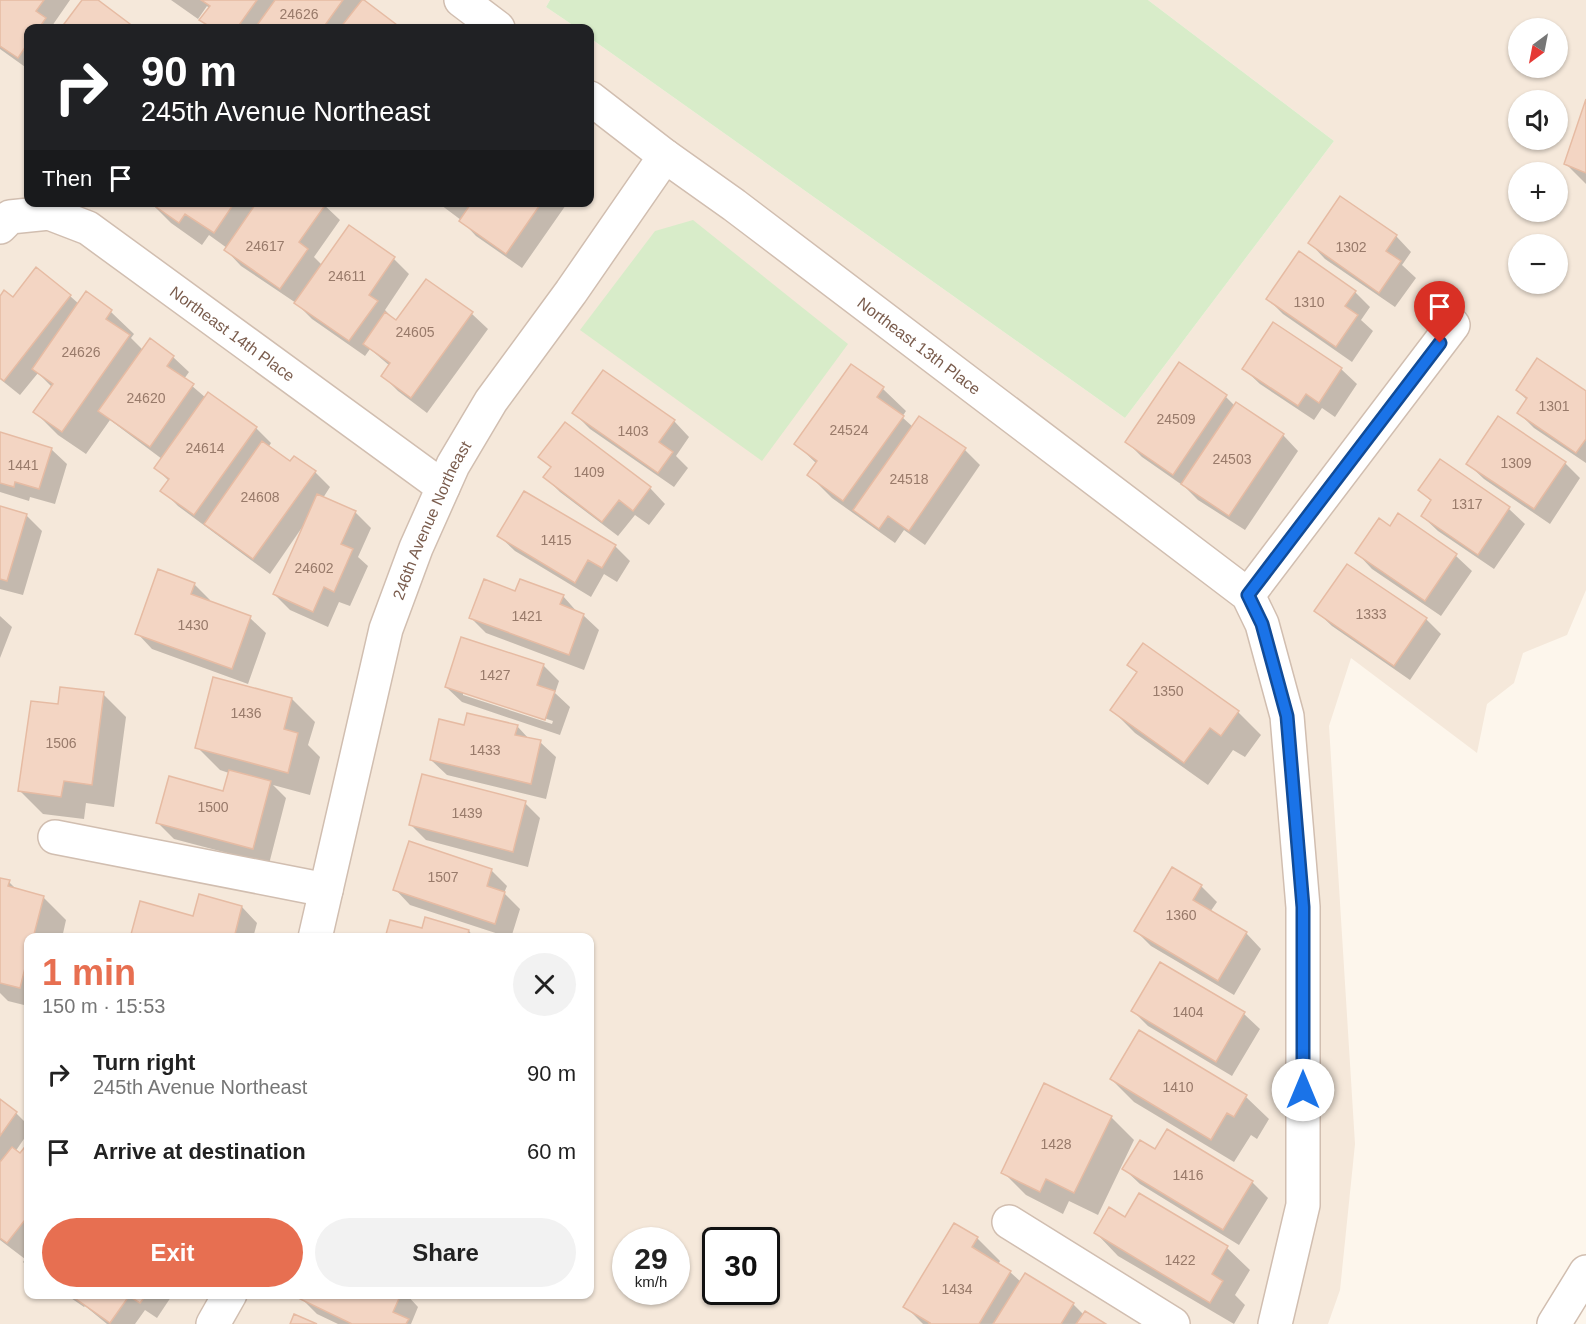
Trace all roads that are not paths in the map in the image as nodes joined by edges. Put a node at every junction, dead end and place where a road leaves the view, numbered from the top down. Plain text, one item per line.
1 (460, 0) edge
2 (493, 24) edge
3 (594, 101) edge
4 (665, 156) junction
5 (5, 222) edge
6 (1453, 325) dead end
7 (443, 487) junction
8 (1248, 595) junction
9 (54, 837) dead end
10 (326, 890) junction
11 (316, 933) edge
12 (1009, 1222) dead end
13 (1586, 1272) edge
14 (227, 1299) edge
15 (213, 1324) edge
16 (1173, 1324) edge
17 (1275, 1324) edge
18 (1554, 1324) edge

1 - 2 street
3 - 4 street, Northeast 13th Place
4 - 7 street, 246th Avenue Northeast
4 - 8 street, Northeast 13th Place
5 - 7 street, Northeast 14th Place
6 - 8 street
7 - 10 street, 246th Avenue Northeast
8 - 17 street
9 - 10 street
10 - 11 street, 246th Avenue Northeast
12 - 16 street
13 - 18 street
14 - 15 street

